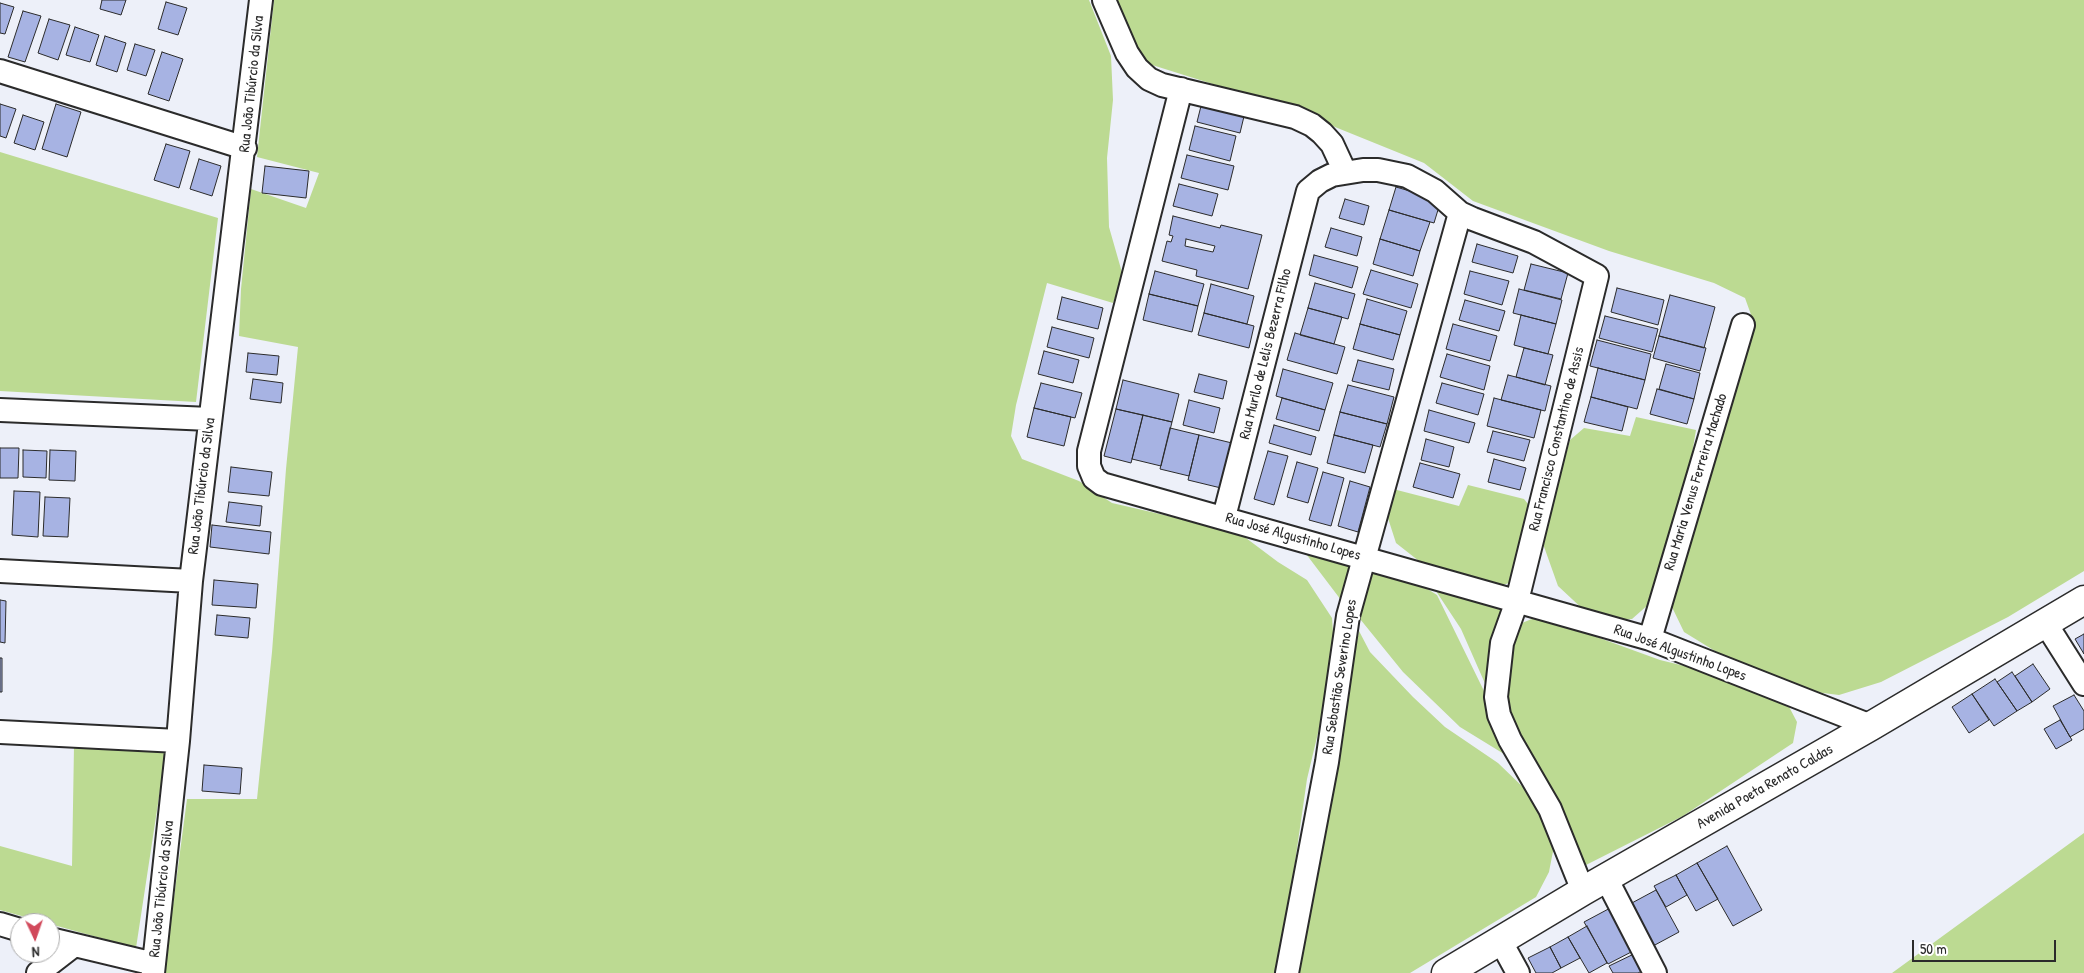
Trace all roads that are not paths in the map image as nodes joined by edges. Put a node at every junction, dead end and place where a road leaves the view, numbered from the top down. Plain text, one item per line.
1 (261, 0) edge
2 (1104, 0) edge
3 (0, 71) edge
4 (1181, 88) junction
5 (245, 148) junction
6 (1345, 172) junction
7 (1460, 213) junction
8 (1743, 325) dead end
9 (0, 410) edge
10 (210, 419) junction
11 (1224, 518) junction
12 (1363, 557) junction
13 (0, 571) edge
14 (191, 581) junction
15 (2084, 600) edge
16 (1517, 601) junction
17 (2046, 624) junction
18 (1650, 639) junction
19 (2084, 684) edge
20 (1871, 726) junction
21 (0, 732) edge
22 (178, 741) junction
23 (1595, 884) junction
24 (1500, 940) junction
25 (60, 942) edge
26 (73, 946) junction
27 (153, 968) edge
28 (38, 973) edge
29 (1287, 973) edge
30 (1446, 973) edge
31 (1518, 973) edge
32 (1655, 973) edge

1 - 5 street, Rua João Tibúrcio da Silva
2 - 4 street
3 - 5 street
4 - 6 street
4 - 11 street, Rua José Algustinho Lopes
5 - 10 street, Rua João Tibúrcio da Silva
6 - 7 street
6 - 11 street, Rua Murilo de Lelis Bezerra Filho
7 - 12 street, Rua Sebastião Severino Lopes
7 - 16 street, Rua Francisco Constantino de Assis
8 - 18 street, Rua Maria Venus Ferreira Machado
9 - 10 street
10 - 14 street, Rua João Tibúrcio da Silva
11 - 12 street, Rua José Algustinho Lopes
12 - 16 street, Rua José Algustinho Lopes
12 - 29 street, Rua Sebastião Severino Lopes
13 - 14 street
14 - 22 street, Rua João Tibúrcio da Silva
15 - 17 main road, Avenida Poeta Renato Caldas
16 - 18 street, Rua José Algustinho Lopes
16 - 23 street, Rua Francisco Constantino de Assis
17 - 19 street
17 - 20 main road, Avenida Poeta Renato Caldas
18 - 20 street, Rua José Algustinho Lopes
20 - 23 main road, Avenida Poeta Renato Caldas
21 - 22 street
22 - 27 street, Rua João Tibúrcio da Silva
23 - 24 main road, Avenida Poeta Renato Caldas
23 - 32 street, Rua Francisco Constantino de Assis
24 - 30 main road, Avenida Poeta Renato Caldas
24 - 31 street
25 - 26 street
26 - 27 street
26 - 28 street

